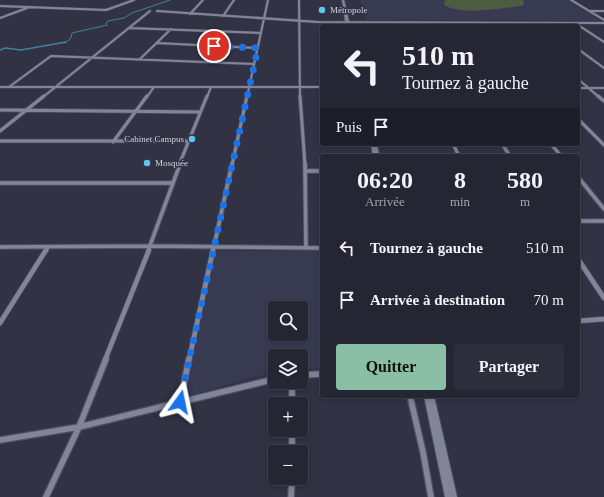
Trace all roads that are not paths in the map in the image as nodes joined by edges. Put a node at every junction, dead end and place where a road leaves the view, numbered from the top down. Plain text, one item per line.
1 (134, 0) edge
2 (203, 0) edge
3 (234, 0) edge
4 (268, 0) edge
5 (299, 0) edge
6 (343, 0) edge
7 (571, 0) edge
8 (0, 6) edge
9 (29, 7) junction
10 (150, 11) dead end
11 (590, 11) junction
12 (604, 11) edge
13 (157, 12) dead end
14 (190, 14) junction
15 (223, 16) junction
16 (0, 18) edge
17 (264, 18) junction
18 (298, 20) junction
19 (604, 21) edge
20 (393, 22) joint
21 (452, 22) joint
22 (481, 22) joint
23 (511, 22) junction
24 (422, 23) joint
25 (543, 23) joint
26 (574, 23) joint
27 (348, 24) edge
28 (514, 24) edge
29 (580, 27) edge
30 (129, 28) junction
31 (170, 29) junction
32 (261, 33) junction
33 (604, 42) edge
34 (157, 43) junction
35 (258, 48) junction
36 (580, 50) edge
37 (92, 58) junction
38 (140, 59) junction
39 (254, 64) junction
40 (604, 68) edge
41 (580, 81) edge
42 (0, 87) edge
43 (9, 87) junction
44 (55, 87) junction
45 (154, 87) junction
46 (211, 87) junction
47 (249, 87) junction
48 (299, 87) junction
49 (320, 87) edge
50 (580, 88) edge
51 (588, 88) junction
52 (604, 88) edge
53 (604, 101) edge
54 (0, 110) edge
55 (26, 110) junction
56 (136, 111) junction
57 (200, 112) junction
58 (580, 121) edge
59 (0, 131) edge
60 (0, 141) edge
61 (113, 142) junction
62 (189, 142) junction
63 (604, 145) edge
64 (553, 146) edge
65 (559, 154) edge
66 (306, 171) junction
67 (320, 171) edge
68 (580, 179) edge
69 (0, 183) edge
70 (172, 183) junction
71 (604, 209) edge
72 (580, 221) edge
73 (604, 221) edge
74 (48, 246) junction
75 (150, 246) junction
76 (0, 247) edge
77 (214, 247) junction
78 (306, 248) junction
79 (320, 248) edge
80 (580, 262) edge
81 (604, 298) edge
82 (604, 319) edge
83 (580, 321) edge
84 (0, 323) edge
85 (320, 374) edge
86 (308, 375) edge
87 (268, 380) edge
88 (410, 398) edge
89 (428, 398) edge
90 (180, 402) junction
91 (79, 427) junction
92 (0, 440) edge
93 (292, 485) edge
94 (46, 497) edge
95 (291, 497) edge
96 (431, 497) edge
97 (451, 497) edge

1 - 9 street
2 - 14 street
3 - 15 street
4 - 17 street
5 - 18 street
6 - 27 street
7 - 11 street
8 - 9 street
9 - 16 street
10 - 30 street
11 - 12 street
11 - 19 street
13 - 14 street
14 - 15 street
15 - 17 street
17 - 18 street
17 - 32 street
18 - 27 street
18 - 48 street
19 - 26 street
20 - 24 street
20 - 27 street
21 - 22 street
21 - 24 street
22 - 23 street
23 - 25 street
23 - 28 street
25 - 26 street
29 - 33 street
30 - 31 street
30 - 37 street
31 - 32 street
31 - 34 street
32 - 35 street
34 - 35 street
34 - 38 street
35 - 39 street
36 - 40 street
37 - 38 street
37 - 43 street
37 - 44 street
38 - 39 street
39 - 47 street
41 - 51 street
42 - 43 street
43 - 44 street
44 - 45 street
44 - 55 street
45 - 46 street
45 - 56 street
46 - 47 street
46 - 57 street
47 - 48 street
47 - 77 street
48 - 49 street
48 - 66 street
50 - 51 street
51 - 52 street
51 - 53 street
54 - 55 street
55 - 56 street
55 - 59 street
56 - 57 street
56 - 61 street
57 - 62 street
58 - 63 street
60 - 61 street
61 - 62 street
62 - 70 street
64 - 65 street
66 - 67 street
66 - 78 street
68 - 71 street
69 - 70 street
70 - 75 street
72 - 73 street
74 - 75 street
74 - 76 street
74 - 84 street
75 - 77 street
75 - 91 street
77 - 78 street
77 - 90 street
78 - 79 street
80 - 81 street
82 - 83 street
85 - 86 street
87 - 90 street
88 - 96 street
89 - 97 street
90 - 91 street
91 - 92 street
91 - 94 street
93 - 95 street

